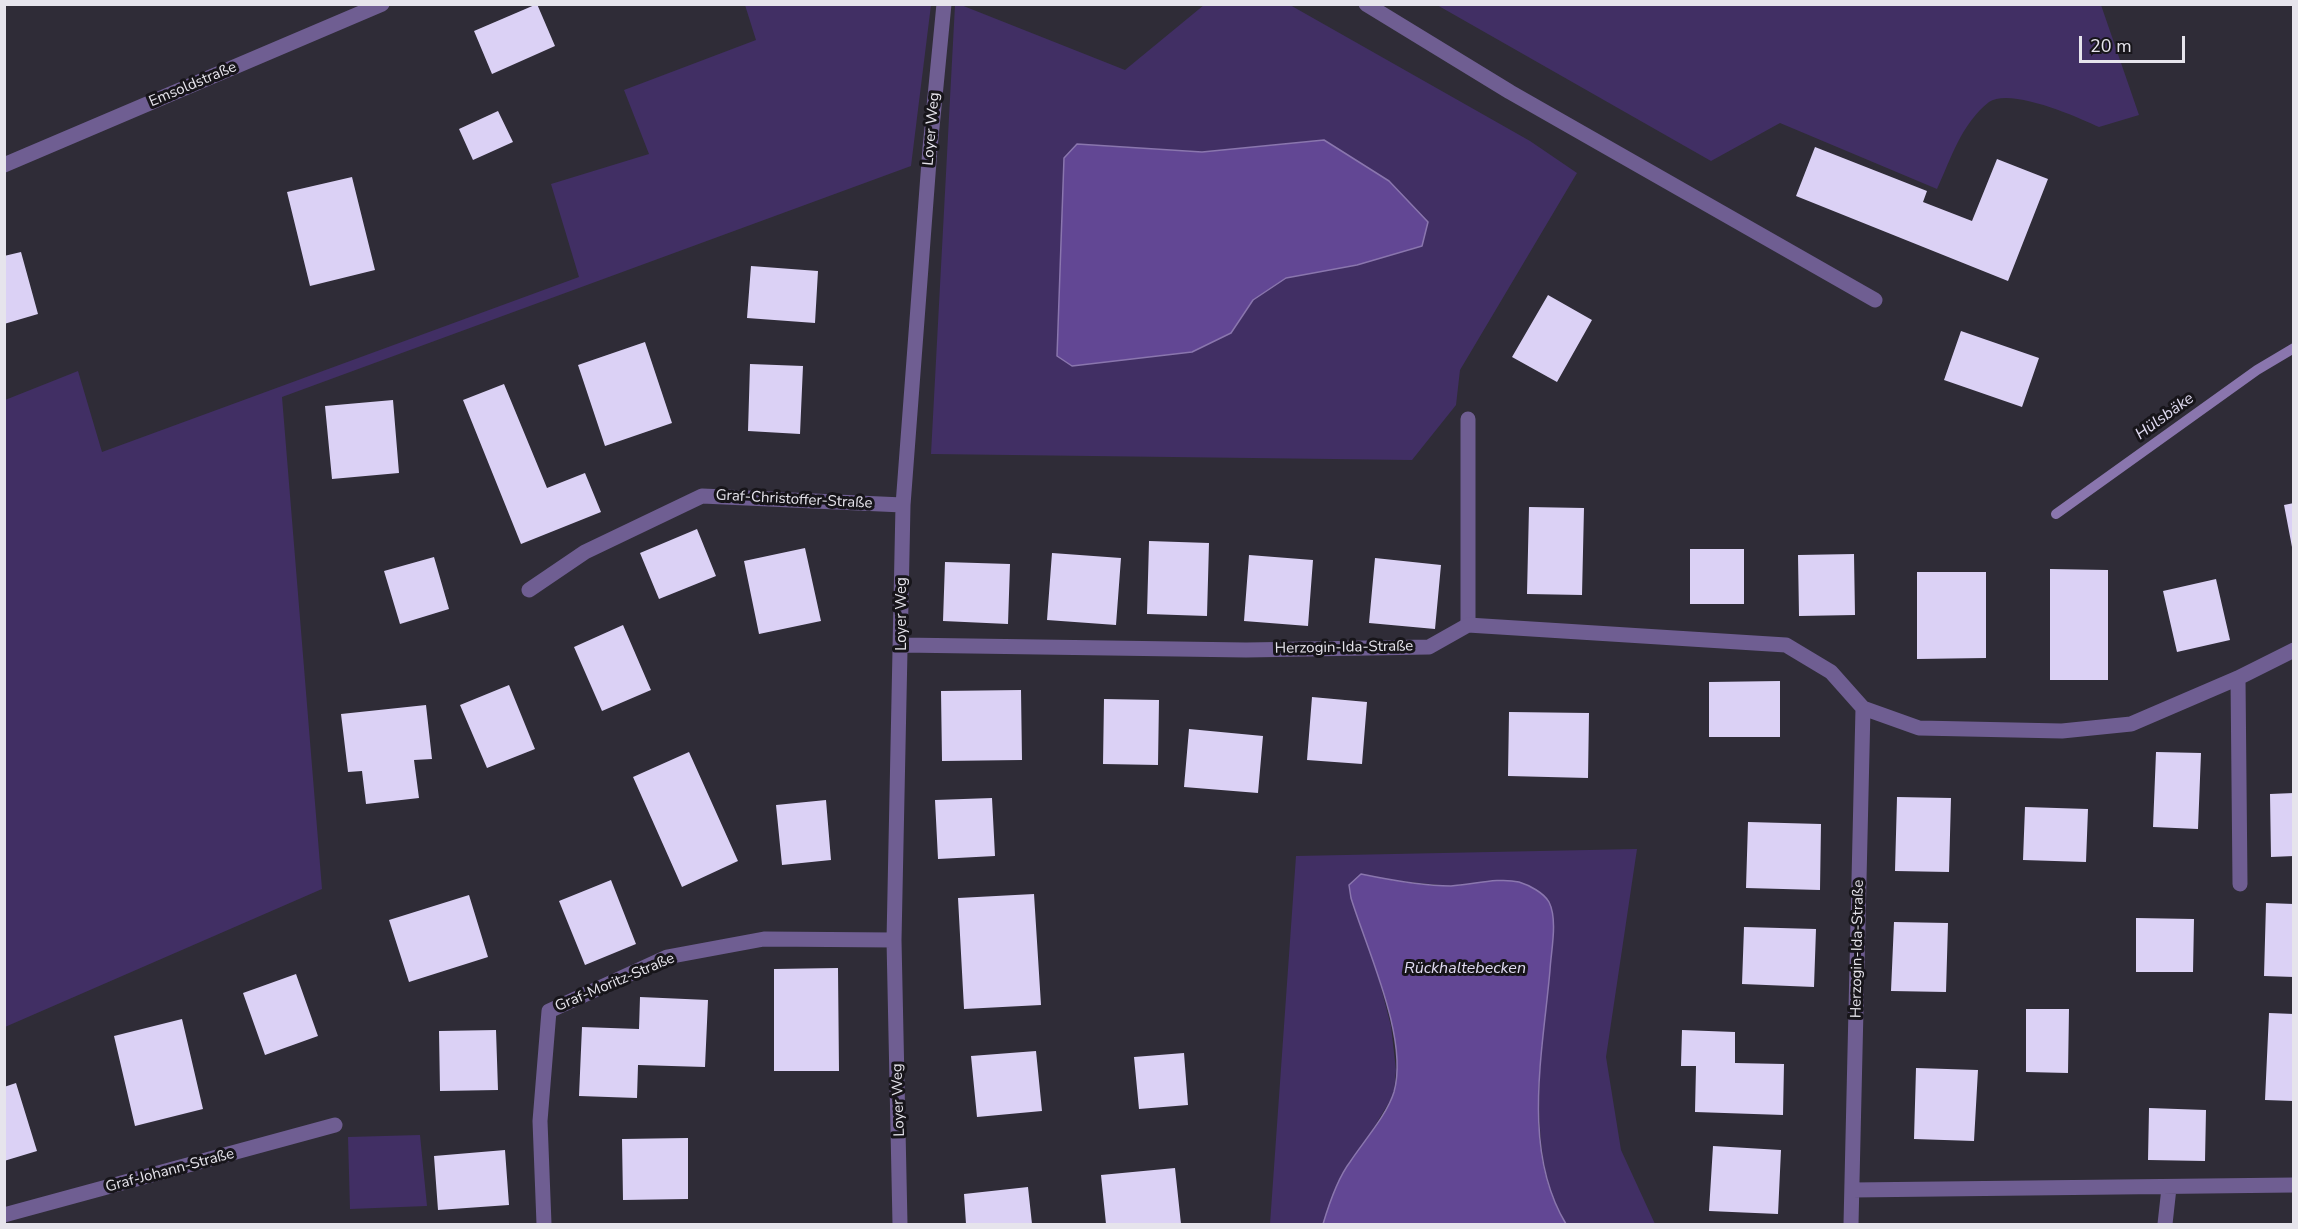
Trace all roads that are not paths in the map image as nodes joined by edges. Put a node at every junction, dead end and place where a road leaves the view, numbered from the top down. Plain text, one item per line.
1 (382, 4) edge
2 (944, 4) edge
3 (1366, 4) edge
4 (4, 165) edge
5 (1875, 300) dead end
6 (1468, 419) dead end
7 (903, 505) junction
8 (528, 590) dead end
9 (1468, 625) junction
10 (902, 645) junction
11 (2294, 650) edge
12 (2238, 678) junction
13 (1863, 708) junction
14 (2240, 884) dead end
15 (894, 940) junction
16 (335, 1125) dead end
17 (2294, 1185) edge
18 (2169, 1188) junction
19 (1852, 1190) junction
20 (4, 1215) edge
21 (544, 1224) edge
22 (900, 1224) edge
23 (1851, 1224) edge
24 (2165, 1224) edge

1 - 4 street, Emsoldstraße
2 - 7 street, Loyer Weg
3 - 5 street
6 - 9 street
7 - 8 street, Graf-Christoffer-Straße
7 - 10 street, Loyer Weg
9 - 10 street, Herzogin-Ida-Straße
9 - 13 street
10 - 15 street, Loyer Weg
11 - 12 street
12 - 13 street
12 - 14 street
13 - 19 street, Herzogin-Ida-Straße
15 - 21 street, Graf-Moritz-Straße
15 - 22 street, Loyer Weg
16 - 20 street, Graf-Johann-Straße
17 - 18 street
18 - 19 street
18 - 24 street
19 - 23 street, Herzogin-Ida-Straße

